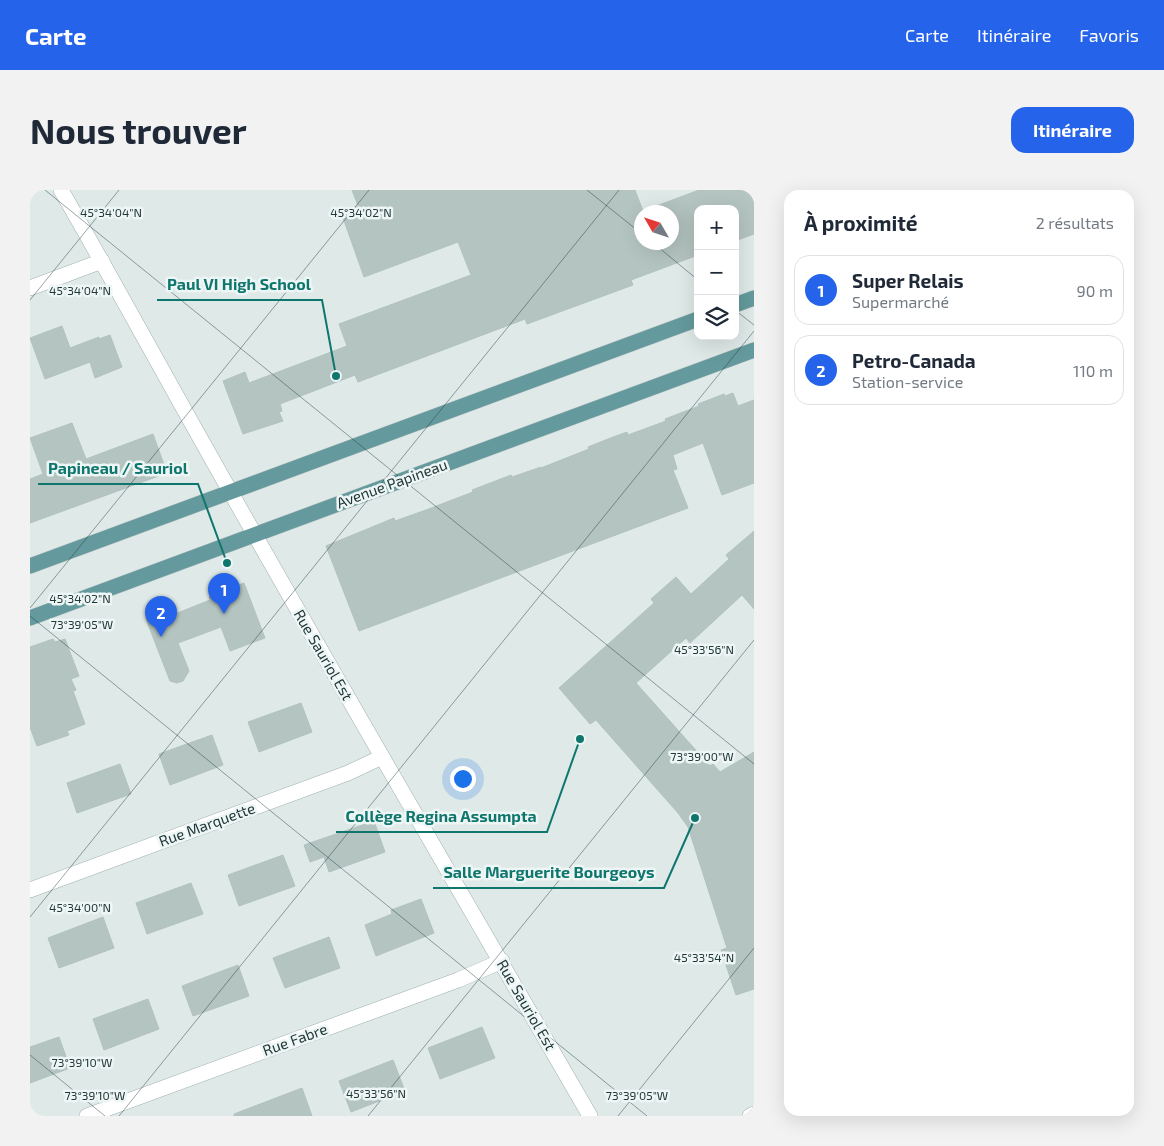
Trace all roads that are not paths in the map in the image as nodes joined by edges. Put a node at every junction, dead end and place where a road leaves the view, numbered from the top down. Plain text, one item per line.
1 (61, 190) edge
2 (102, 261) junction
3 (30, 288) edge
4 (754, 298) edge
5 (739, 304) edge
6 (694, 320) edge
7 (754, 350) edge
8 (232, 492) junction
9 (256, 534) junction
10 (30, 566) edge
11 (30, 618) edge
12 (382, 757) junction
13 (30, 890) edge
14 (502, 961) junction
15 (754, 1114) edge
16 (87, 1116) edge
17 (590, 1116) edge
18 (750, 1116) edge

1 - 2 street, Rue Sauriol Est
2 - 3 street
2 - 8 street, Rue Sauriol Est
4 - 5 main road
6 - 8 main road
7 - 9 main road, Avenue Papineau
8 - 9 street, Rue Sauriol Est
8 - 10 main road
9 - 11 main road, Avenue Papineau
9 - 12 street, Rue Sauriol Est
12 - 13 street, Rue Marquette
12 - 14 street, Rue Sauriol Est
14 - 16 street, Rue Fabre
14 - 17 street, Rue Sauriol Est
15 - 18 street

